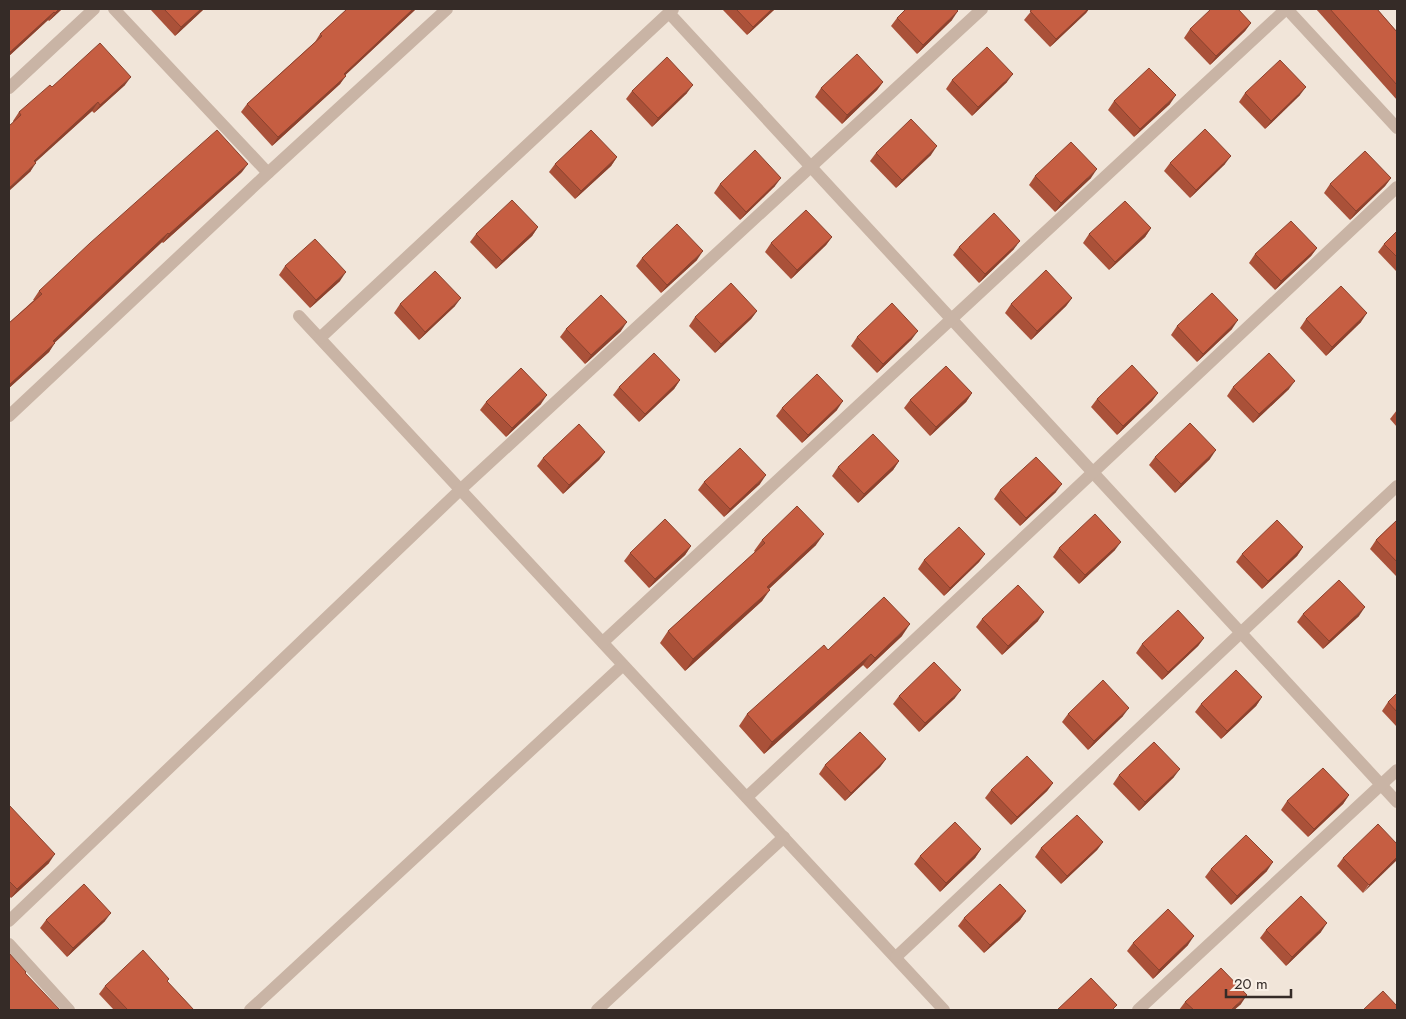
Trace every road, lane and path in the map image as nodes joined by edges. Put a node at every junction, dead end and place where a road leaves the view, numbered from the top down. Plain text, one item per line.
1 (94, 9) edge
2 (114, 9) edge
3 (447, 9) edge
4 (982, 9) edge
5 (1286, 9) edge
6 (671, 11) edge
7 (9, 88) edge
8 (1397, 128) edge
9 (810, 166) junction
10 (268, 173) junction
11 (1397, 188) edge
12 (298, 316) dead end
13 (951, 319) junction
14 (320, 338) junction
15 (9, 416) edge
16 (1093, 472) junction
17 (1397, 486) edge
18 (460, 490) junction
19 (1241, 633) junction
20 (602, 642) junction
21 (623, 665) junction
22 (1397, 770) edge
23 (1381, 785) junction
24 (747, 797) junction
25 (1397, 802) edge
26 (784, 837) junction
27 (9, 921) edge
28 (9, 944) edge
29 (896, 957) junction
30 (69, 1010) edge
31 (250, 1010) edge
32 (597, 1010) edge
33 (944, 1010) edge
34 (1138, 1010) edge

1 - 7 street
2 - 10 street
3 - 10 street
4 - 9 street
5 - 8 street
5 - 13 street
6 - 9 street
6 - 14 street
9 - 13 street
9 - 18 street
10 - 15 street
11 - 16 street
12 - 14 street
13 - 16 street
13 - 20 street
14 - 18 street
16 - 19 street
16 - 24 street
17 - 19 street
18 - 20 street
18 - 27 street
19 - 23 street
19 - 29 street
20 - 21 street
21 - 24 street
21 - 31 street
22 - 23 street
23 - 25 street
23 - 34 street
24 - 26 street
26 - 29 street
26 - 32 street
28 - 30 street
29 - 33 street

